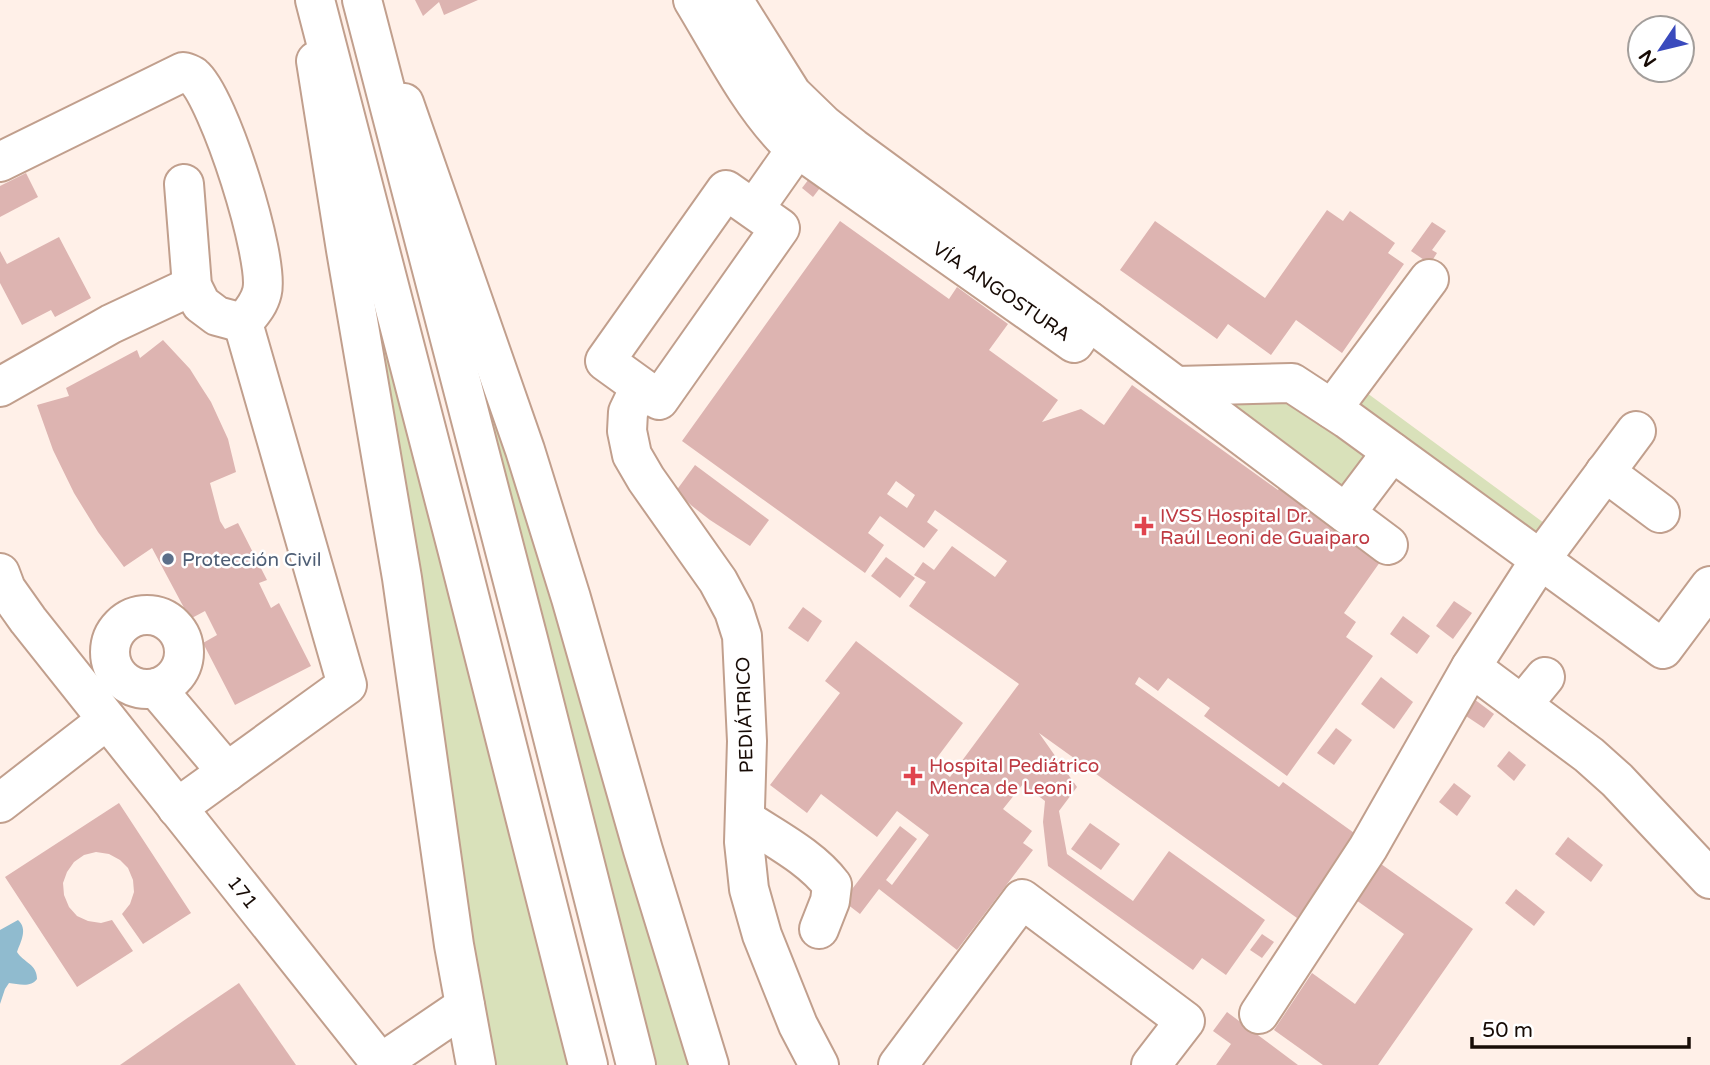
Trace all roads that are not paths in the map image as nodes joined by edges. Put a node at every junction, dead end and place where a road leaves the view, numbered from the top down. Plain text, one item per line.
1 (307, 0) edge
2 (316, 0) edge
3 (365, 0) edge
4 (693, 0) edge
5 (733, 0) edge
6 (808, 133) junction
7 (0, 162) edge
8 (184, 184) dead end
9 (754, 209) junction
10 (1429, 279) dead end
11 (192, 286) junction
12 (243, 323) junction
13 (1177, 386) junction
14 (0, 387) edge
15 (640, 387) junction
16 (1332, 409) junction
17 (1636, 431) dead end
18 (1392, 452) junction
19 (1605, 472) junction
20 (1346, 513) junction
21 (1660, 513) dead end
22 (1388, 545) dead end
23 (1540, 560) junction
24 (0, 573) edge
25 (1710, 586) edge
26 (1472, 667) junction
27 (156, 688) dead end
28 (107, 720) junction
29 (227, 772) junction
30 (0, 803) edge
31 (177, 808) junction
32 (745, 819) junction
33 (1710, 878) edge
34 (819, 929) dead end
35 (465, 1006) junction
36 (1259, 1014) dead end
37 (382, 1064) edge
38 (476, 1065) edge
39 (588, 1065) edge
40 (636, 1065) edge
41 (709, 1065) edge
42 (819, 1065) edge
43 (898, 1065) edge
44 (1151, 1065) edge

1 - 35 main road
2 - 39 main road
3 - 40 main road
3 - 41 main road
4 - 6 main road, VÍA ANGOSTURA
5 - 6 main road, VÍA ANGOSTURA
6 - 9 main road
6 - 13 main road, VÍA ANGOSTURA
7 - 12 main road
8 - 11 main road
9 - 15 main road
9 - 15 main road
10 - 16 main road
11 - 12 main road
11 - 14 main road
12 - 29 main road
13 - 16 main road
13 - 20 main road, VÍA ANGOSTURA
15 - 32 main road, PEDIÁTRICO
16 - 18 main road
17 - 19 main road
18 - 20 main road
18 - 23 main road
19 - 21 main road
19 - 23 main road
20 - 22 main road, VÍA ANGOSTURA
23 - 25 main road
23 - 26 main road
24 - 28 main road, 171
26 - 33 main road
26 - 36 main road
27 - 29 main road
28 - 30 main road
28 - 31 main road, 171
29 - 31 main road
31 - 37 main road, 171
32 - 34 main road
32 - 42 main road, PEDIÁTRICO
35 - 37 main road, 171
35 - 38 main road
43 - 44 main road

